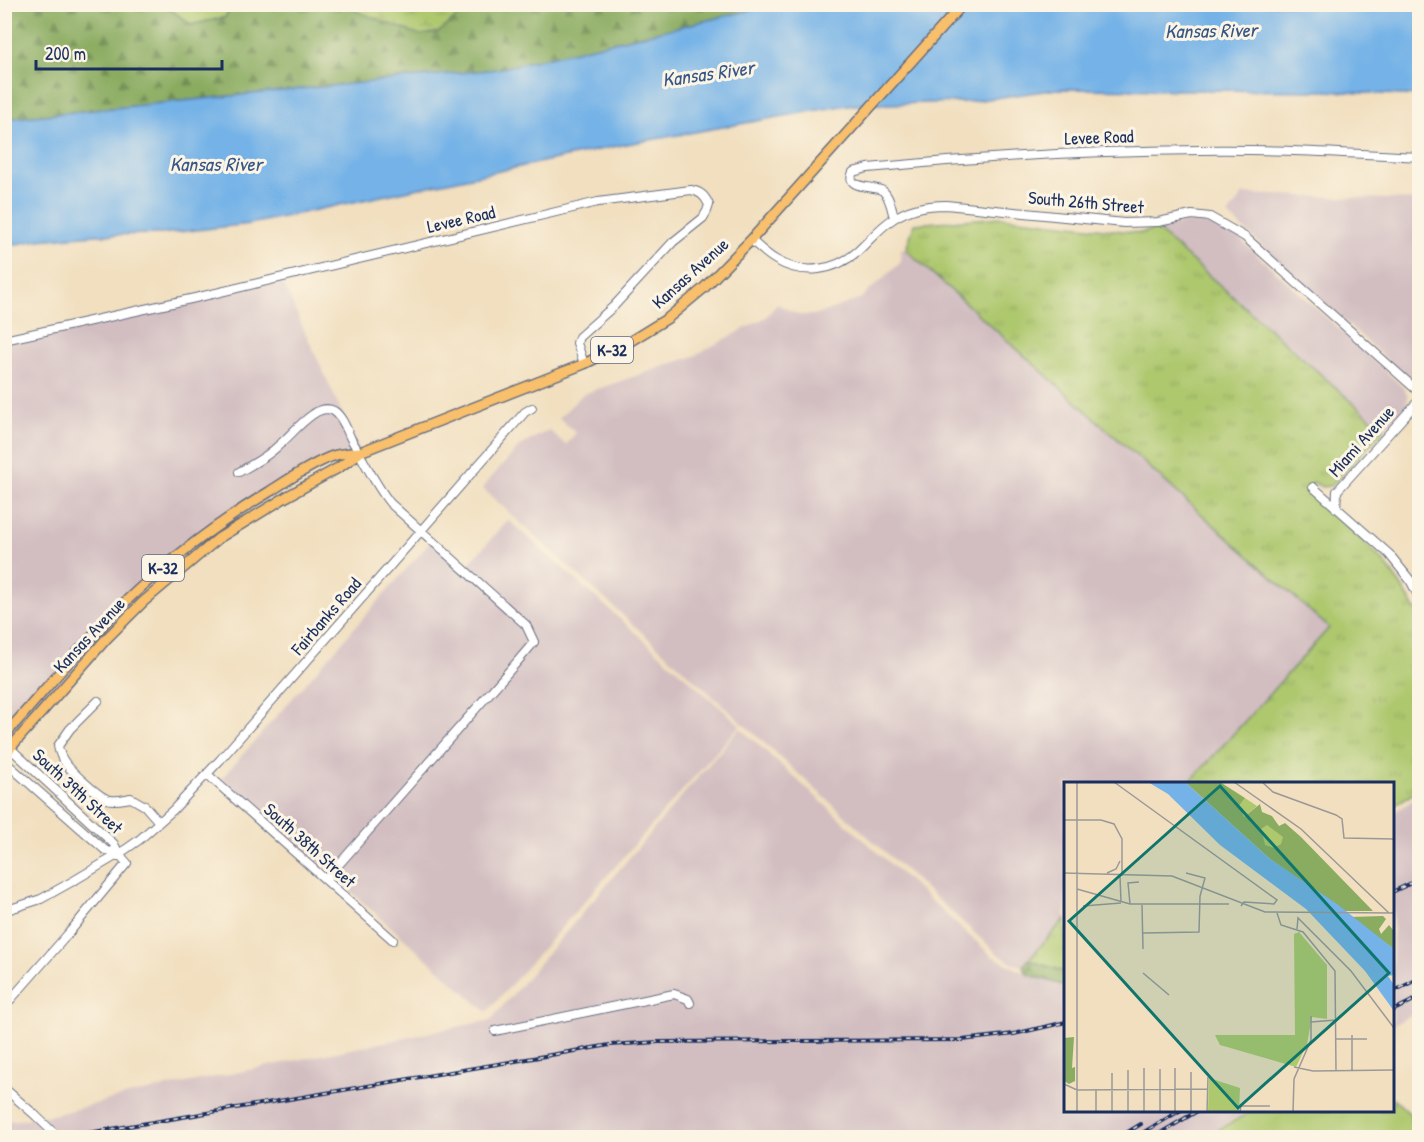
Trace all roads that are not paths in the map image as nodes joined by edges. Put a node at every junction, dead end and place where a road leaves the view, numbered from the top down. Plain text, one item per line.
1 (963, 4) edge
2 (1419, 157) edge
3 (894, 218) junction
4 (751, 240) junction
5 (4, 340) edge
6 (585, 364) junction
7 (1419, 393) edge
8 (1419, 399) edge
9 (532, 408) dead end
10 (360, 452) junction
11 (239, 472) dead end
12 (1313, 487) dead end
13 (1336, 508) junction
14 (422, 531) junction
15 (1419, 599) edge
16 (98, 701) dead end
17 (4, 736) edge
18 (6, 749) edge
19 (4, 761) edge
20 (207, 774) junction
21 (159, 822) junction
22 (119, 854) junction
23 (326, 879) junction
24 (4, 912) edge
25 (393, 940) dead end
26 (690, 1003) dead end
27 (4, 1007) edge
28 (495, 1031) dead end
29 (4, 1088) edge
30 (59, 1137) edge

1 - 4 main road, Kansas Avenue / K-32
2 - 3 street, Levee Road
3 - 4 street, South 26th Street
3 - 7 street, South 26th Street
4 - 6 main road, Kansas Avenue / K-32
5 - 6 street, Levee Road
6 - 10 main road, Kansas Avenue / K-32
8 - 13 street, Miami Avenue
9 - 14 street, Fairbanks Road
10 - 11 street
10 - 14 street
10 - 17 main road, Kansas Avenue / K-32
10 - 18 main road, Kansas Avenue / K-32
12 - 13 street
13 - 15 street
14 - 20 street, Fairbanks Road
14 - 23 street
16 - 21 street
18 - 22 street, South 39th Street
19 - 22 street, South 39th Street
20 - 21 street, Fairbanks Road
20 - 23 street, South 38th Street
21 - 22 street, Fairbanks Road
22 - 24 street, Fairbanks Road
22 - 27 street
23 - 25 street, South 38th Street
26 - 28 street
29 - 30 street, bridge

